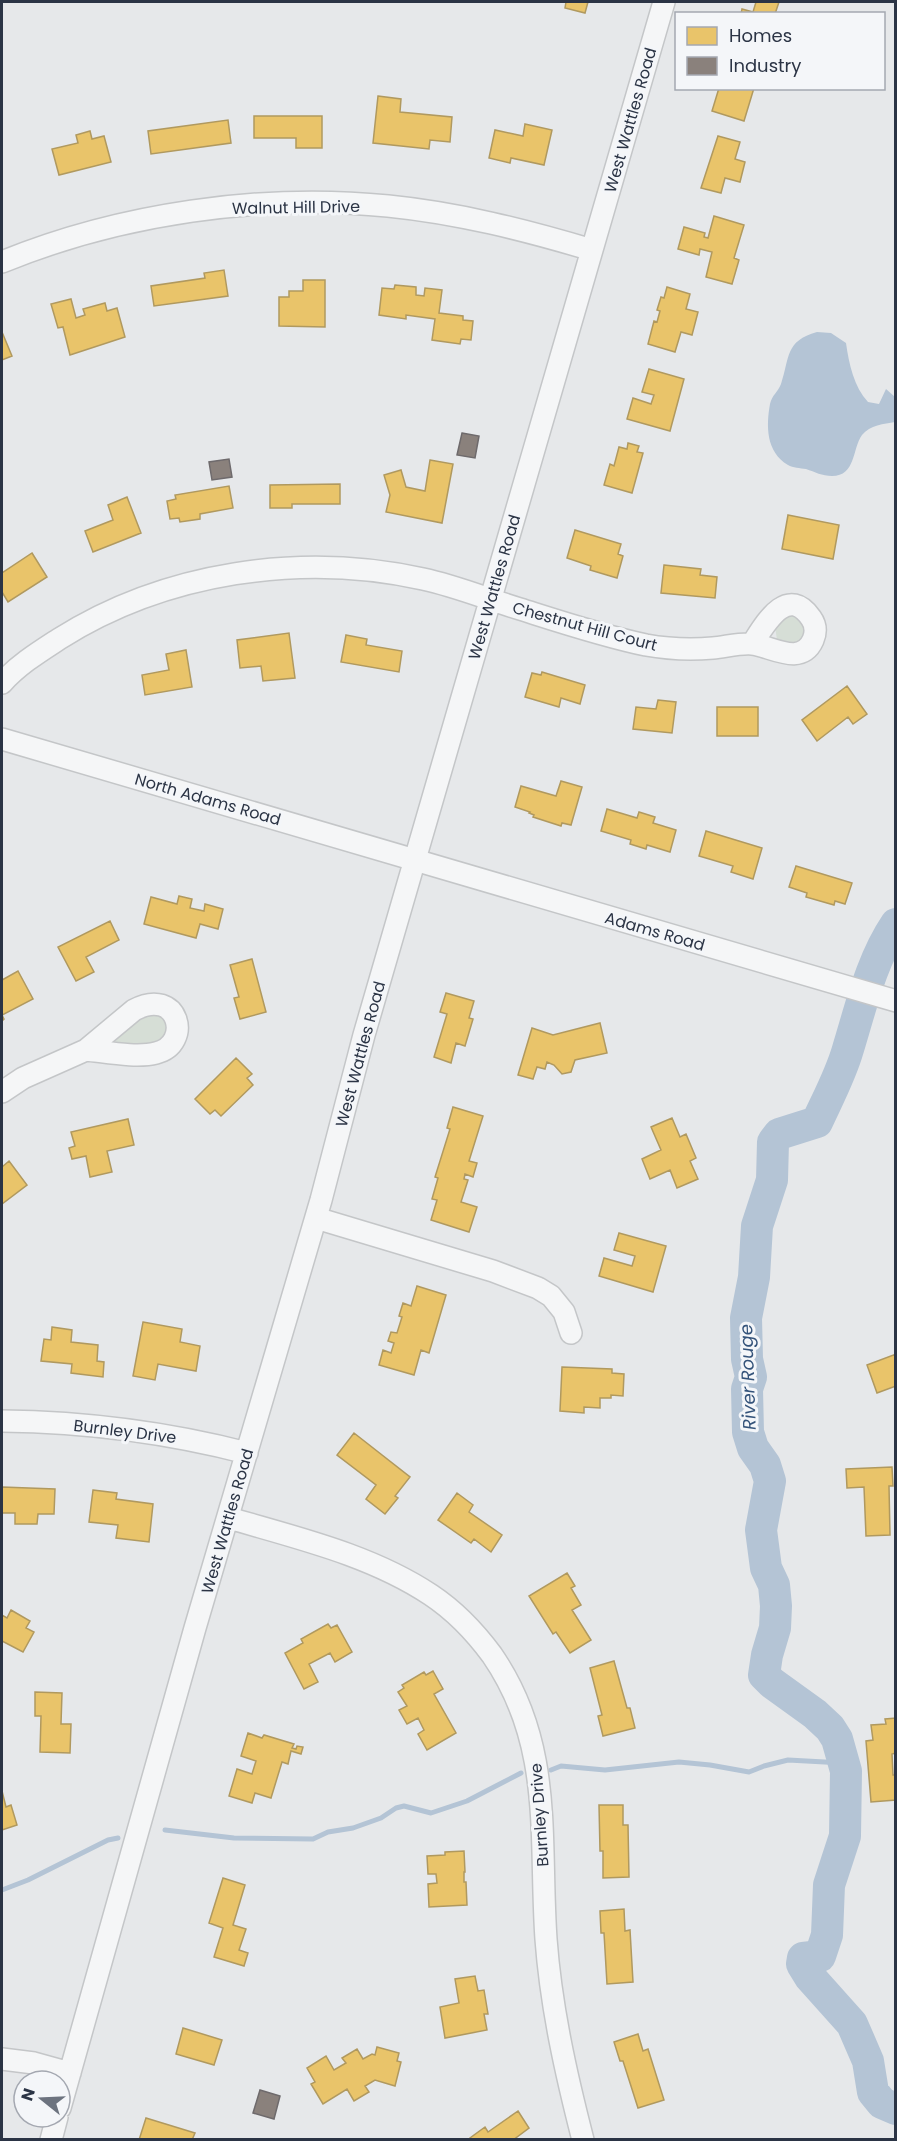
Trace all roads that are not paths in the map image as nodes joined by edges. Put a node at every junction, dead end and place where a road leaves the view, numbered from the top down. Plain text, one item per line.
1 (664, 2) edge
2 (592, 250) junction
3 (2, 262) edge
4 (491, 599) junction
5 (752, 644) dead end
6 (2, 683) edge
7 (2, 739) edge
8 (415, 859) junction
9 (896, 1001) edge
10 (86, 1050) dead end
11 (2, 1092) edge
12 (316, 1218) junction
13 (571, 1333) dead end
14 (2, 1421) edge
15 (247, 1453) junction
16 (229, 1518) junction
17 (2, 2059) edge
18 (56, 2069) edge
19 (71, 2069) edge
20 (583, 2139) edge

1 - 2 street, West Wattles Road
2 - 3 street, Walnut Hill Drive
2 - 4 street, West Wattles Road
4 - 5 street, Chestnut Hill Court
4 - 6 street, Chestnut Hill Court
4 - 8 street, West Wattles Road
7 - 8 street, North Adams Road
8 - 9 street, Adams Road
8 - 12 street, West Wattles Road
10 - 11 street
12 - 13 street
12 - 15 street, West Wattles Road
14 - 15 street, Burnley Drive
15 - 16 street, West Wattles Road
16 - 19 street, West Wattles Road
16 - 20 street, Burnley Drive
17 - 18 street

